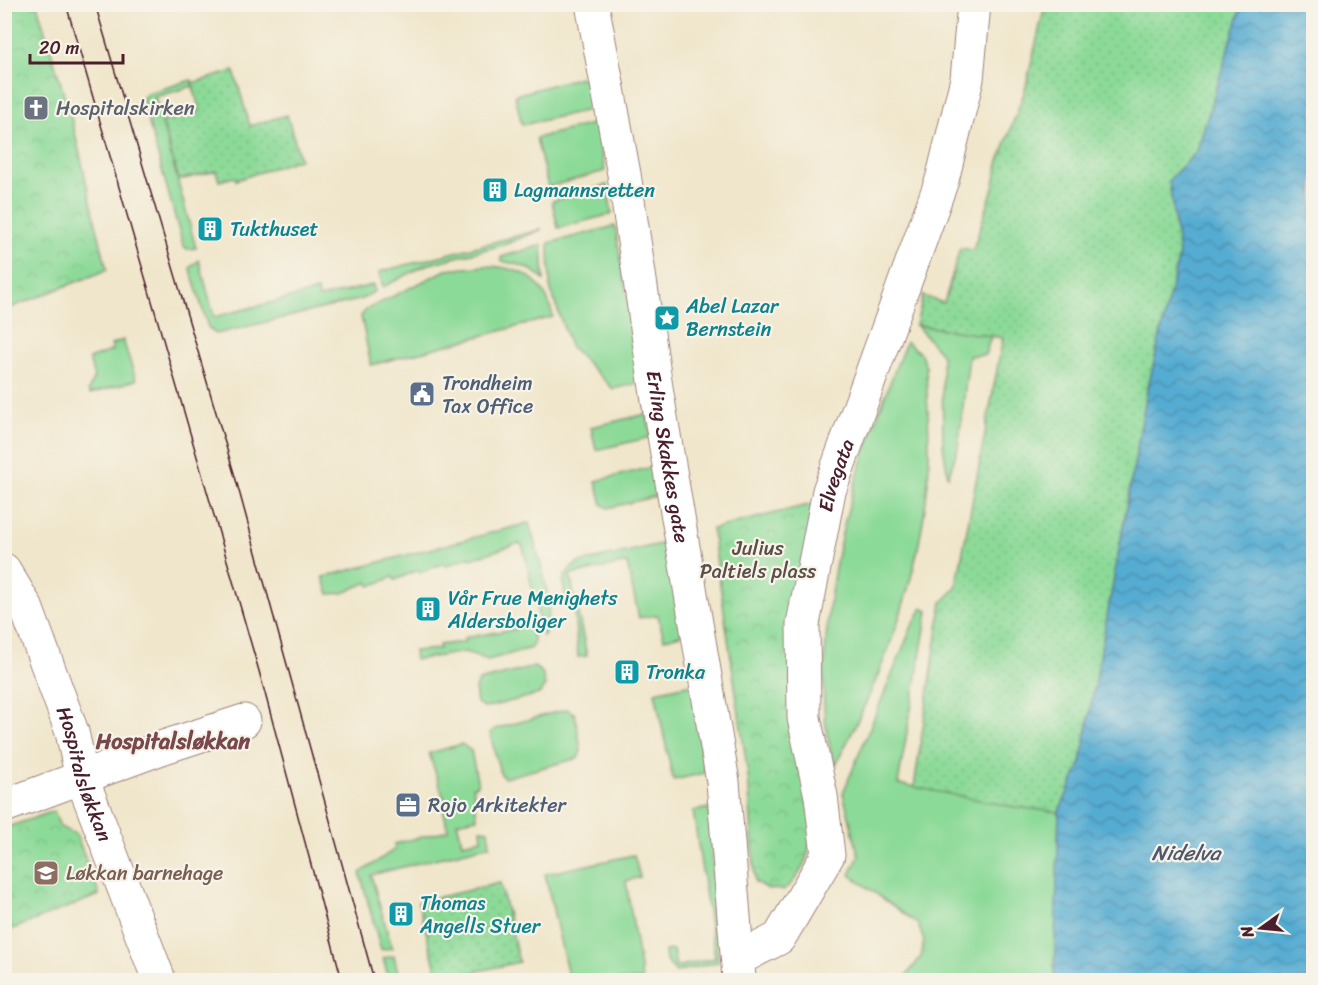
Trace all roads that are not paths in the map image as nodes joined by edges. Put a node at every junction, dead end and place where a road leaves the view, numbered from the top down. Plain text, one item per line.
1 (592, 4) edge
2 (974, 4) edge
3 (4, 570) edge
4 (244, 721) dead end
5 (82, 778) junction
6 (4, 806) edge
7 (739, 970) edge
8 (159, 981) edge

1 - 7 street, Erling Skakkes gate
2 - 7 street, Elvegata
3 - 5 street, Hospitalsløkkan
4 - 5 street
5 - 6 street
5 - 8 street, Hospitalsløkkan

